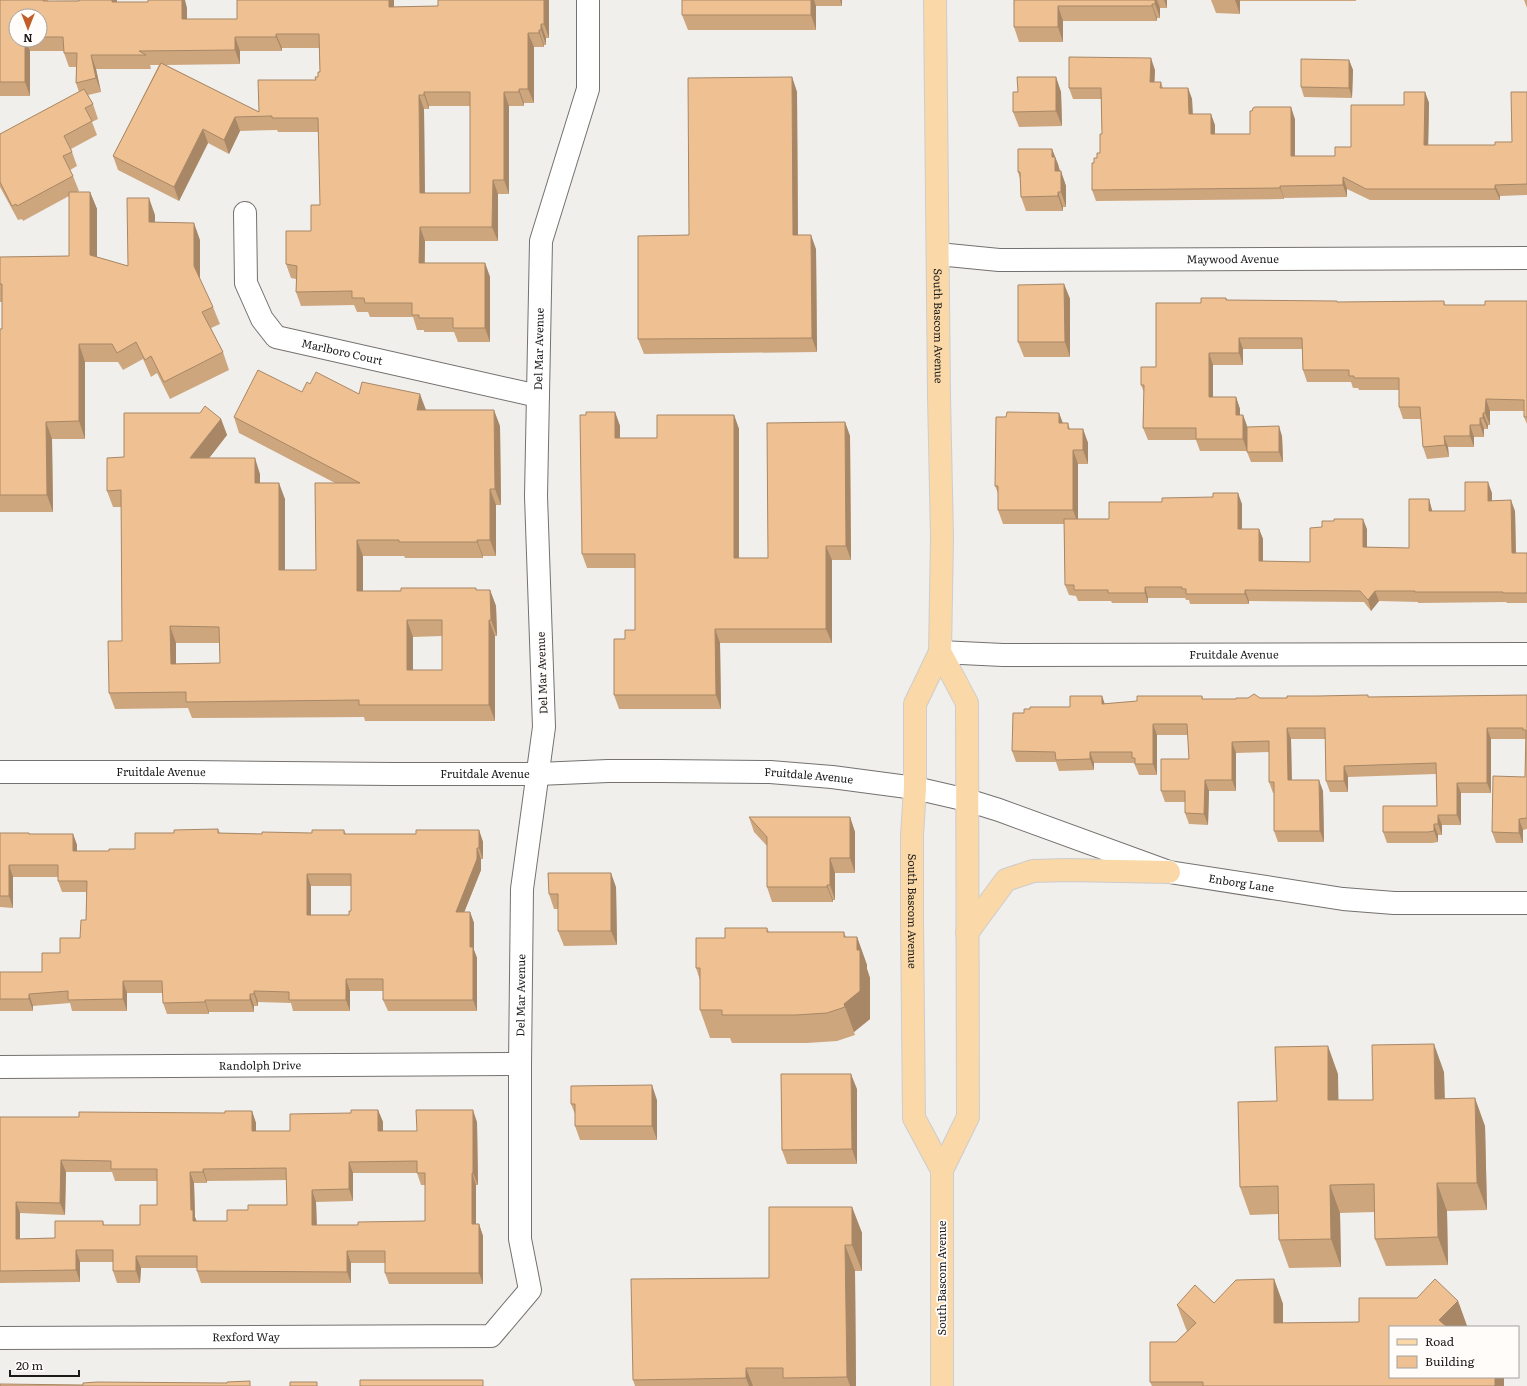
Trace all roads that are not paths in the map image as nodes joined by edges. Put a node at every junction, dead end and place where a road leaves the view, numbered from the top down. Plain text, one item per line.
1 (588, 0) edge
2 (935, 0) edge
3 (245, 213) dead end
4 (938, 254) junction
5 (1527, 258) edge
6 (538, 396) junction
7 (940, 652) junction
8 (1527, 654) edge
9 (0, 772) edge
10 (538, 774) junction
11 (915, 788) junction
12 (967, 800) junction
13 (1169, 872) junction
14 (1527, 902) edge
15 (968, 933) junction
16 (520, 1064) junction
17 (0, 1067) edge
18 (942, 1170) junction
19 (491, 1336) joint
20 (0, 1338) edge
21 (942, 1386) edge

1 - 6 street, Del Mar Avenue
2 - 4 main road, South Bascom Avenue
3 - 6 street, Marlboro Court
4 - 5 street, Maywood Avenue
4 - 7 main road, South Bascom Avenue
6 - 10 street, Del Mar Avenue
7 - 8 street, Fruitdale Avenue
7 - 11 main road, South Bascom Avenue
7 - 12 main road, South Bascom Avenue
9 - 10 street, Fruitdale Avenue
10 - 11 street, Fruitdale Avenue
10 - 16 street, Del Mar Avenue
11 - 12 street, Fruitdale Avenue
11 - 18 main road, South Bascom Avenue
12 - 13 street, Enborg Lane
12 - 15 main road, South Bascom Avenue
13 - 14 street, Enborg Lane
13 - 15 main road
15 - 18 main road, South Bascom Avenue
16 - 17 street, Randolph Drive
16 - 19 street, Del Mar Avenue
18 - 21 main road, South Bascom Avenue
19 - 20 street, Rexford Way

